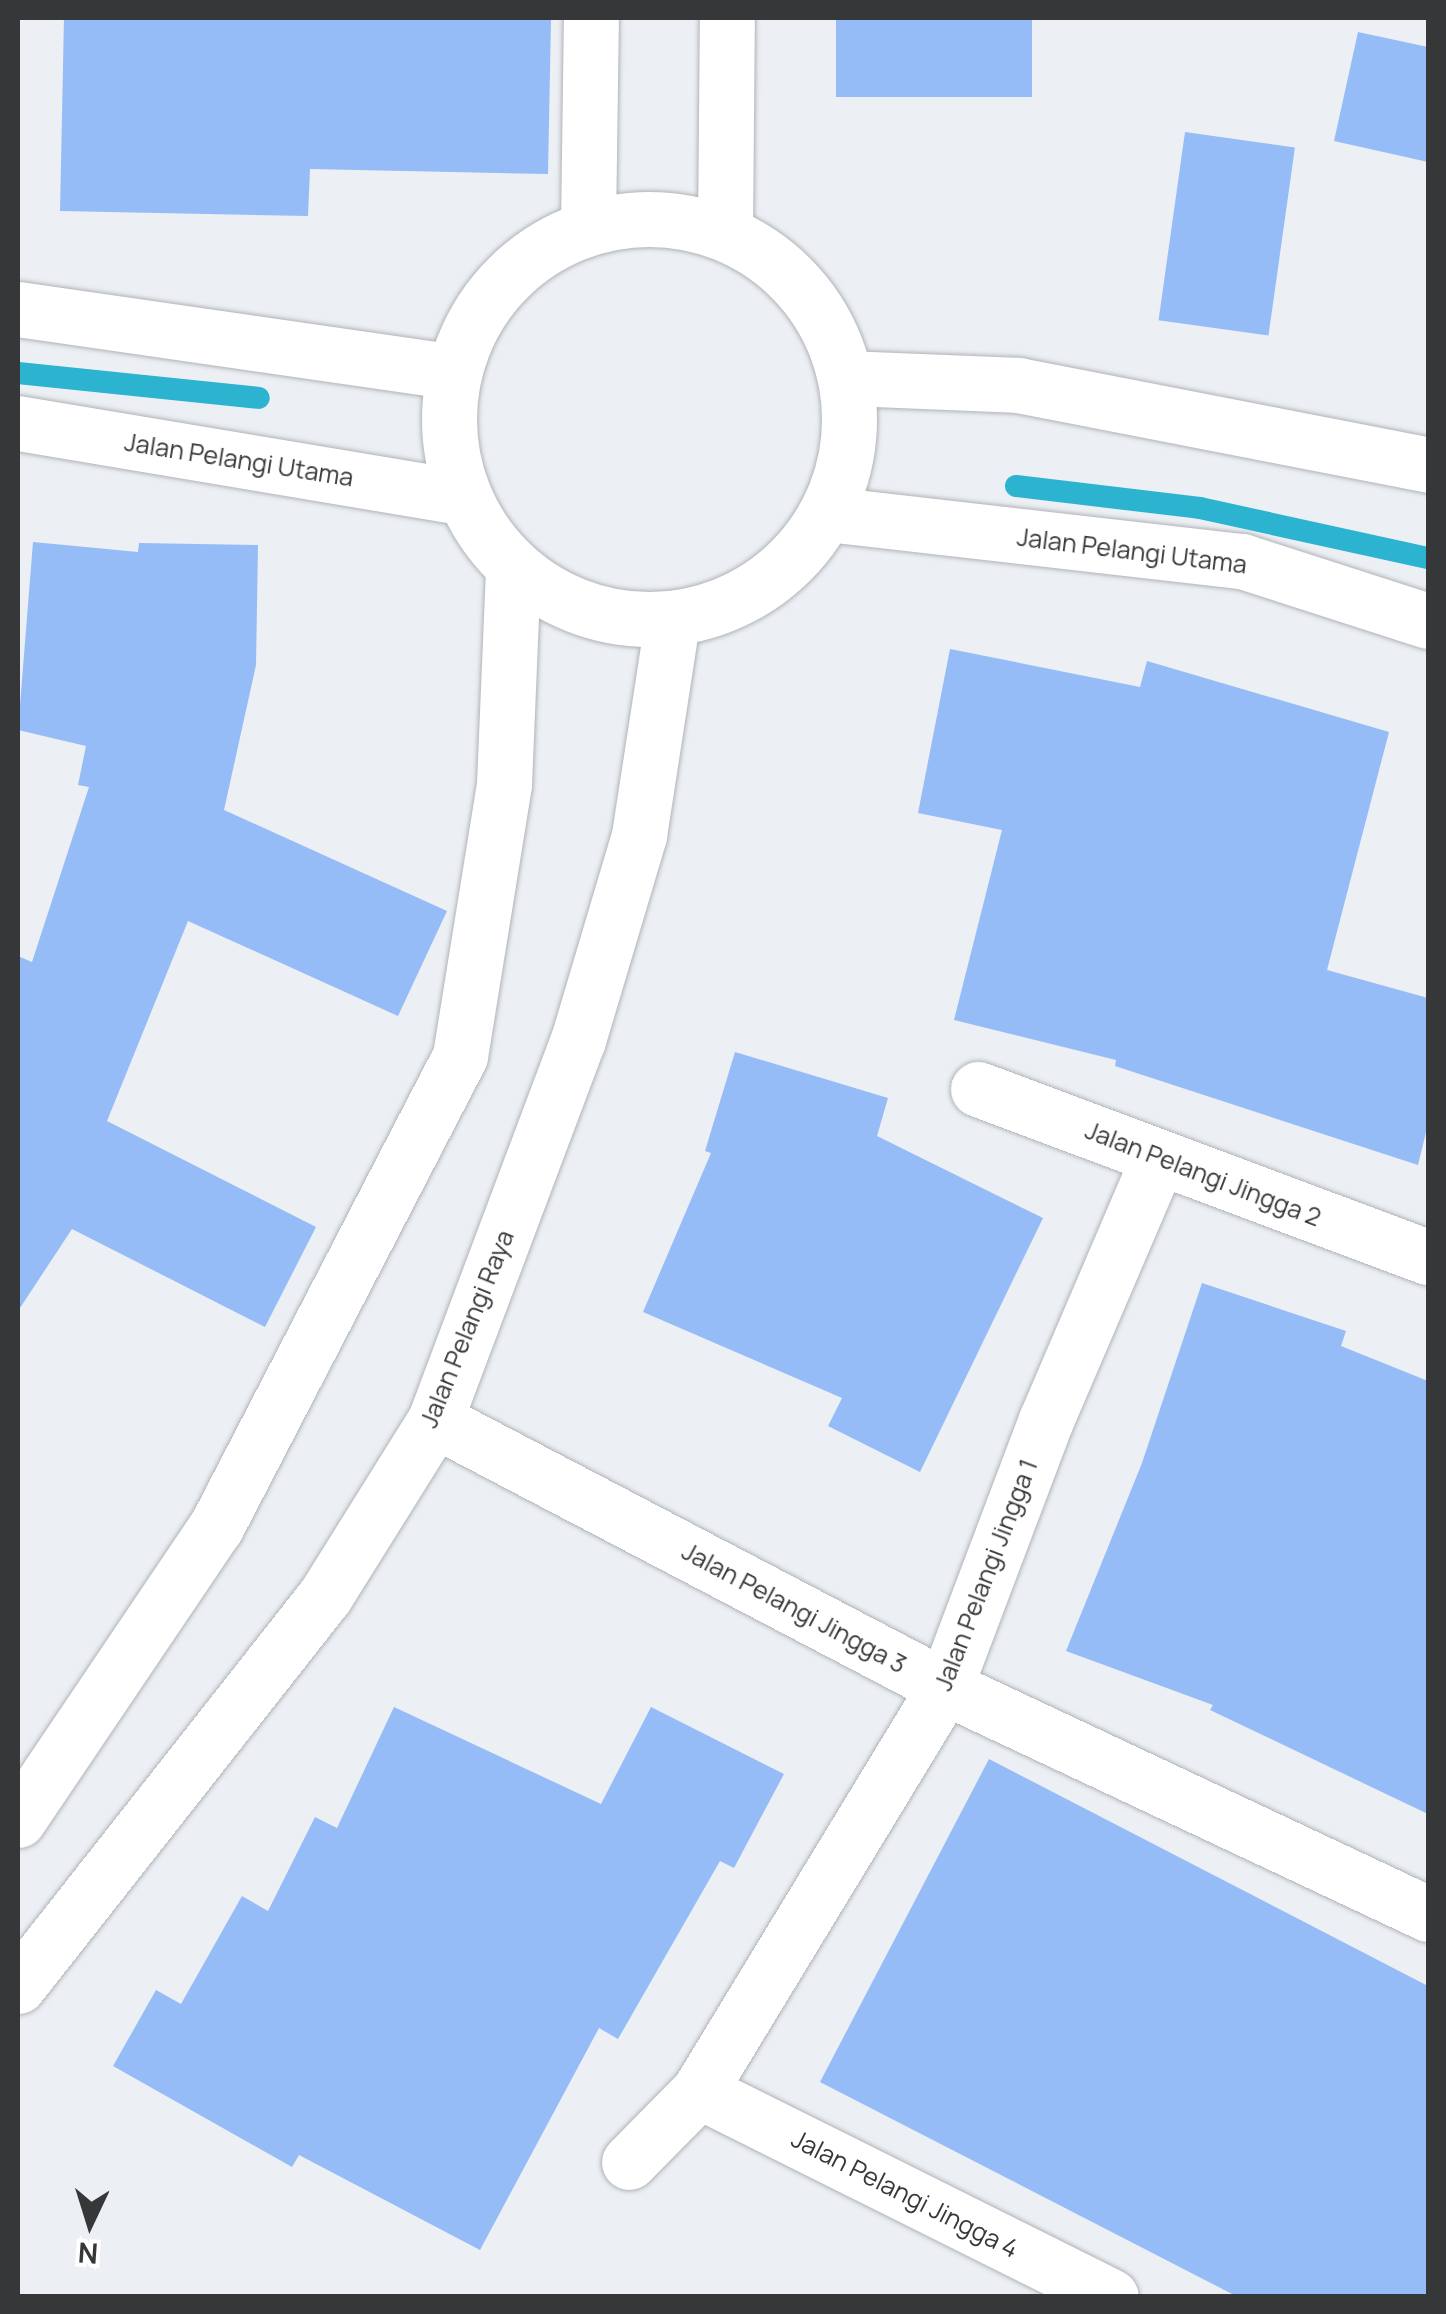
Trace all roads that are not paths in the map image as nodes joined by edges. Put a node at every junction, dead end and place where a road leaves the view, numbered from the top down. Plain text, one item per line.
1 (591, 18) edge
2 (727, 18) edge
3 (588, 226) junction
4 (725, 232) junction
5 (18, 309) edge
6 (450, 372) junction
7 (847, 378) junction
8 (18, 423) edge
9 (1428, 465) edge
10 (460, 497) junction
11 (828, 514) junction
12 (513, 570) junction
13 (672, 621) junction
14 (1428, 621) edge
15 (978, 1089) dead end
16 (1158, 1159) junction
17 (1428, 1258) edge
18 (435, 1420) junction
19 (945, 1687) junction
20 (18, 1820) edge
21 (1428, 1914) edge
22 (18, 1986) edge
23 (699, 2091) junction
24 (629, 2162) dead end
25 (1111, 2296) edge

1 - 3 street
2 - 4 street
3 - 4 street
3 - 6 street
4 - 7 street
5 - 6 street
6 - 10 street
7 - 9 street
7 - 11 street
8 - 10 street, Jalan Pelangi Utama
10 - 12 street
11 - 13 street
11 - 14 street, Jalan Pelangi Utama
12 - 13 street
12 - 20 street
13 - 18 street, Jalan Pelangi Raya
15 - 16 street, Jalan Pelangi Jingga 2
16 - 17 street, Jalan Pelangi Jingga 2
16 - 19 street, Jalan Pelangi Jingga 1
18 - 19 street, Jalan Pelangi Jingga 3
18 - 22 street, Jalan Pelangi Raya
19 - 21 street, Jalan Pelangi Jingga 3
19 - 23 street, Jalan Pelangi Jingga 1
23 - 24 street, Jalan Pelangi Jingga 1
23 - 25 street, Jalan Pelangi Jingga 4

